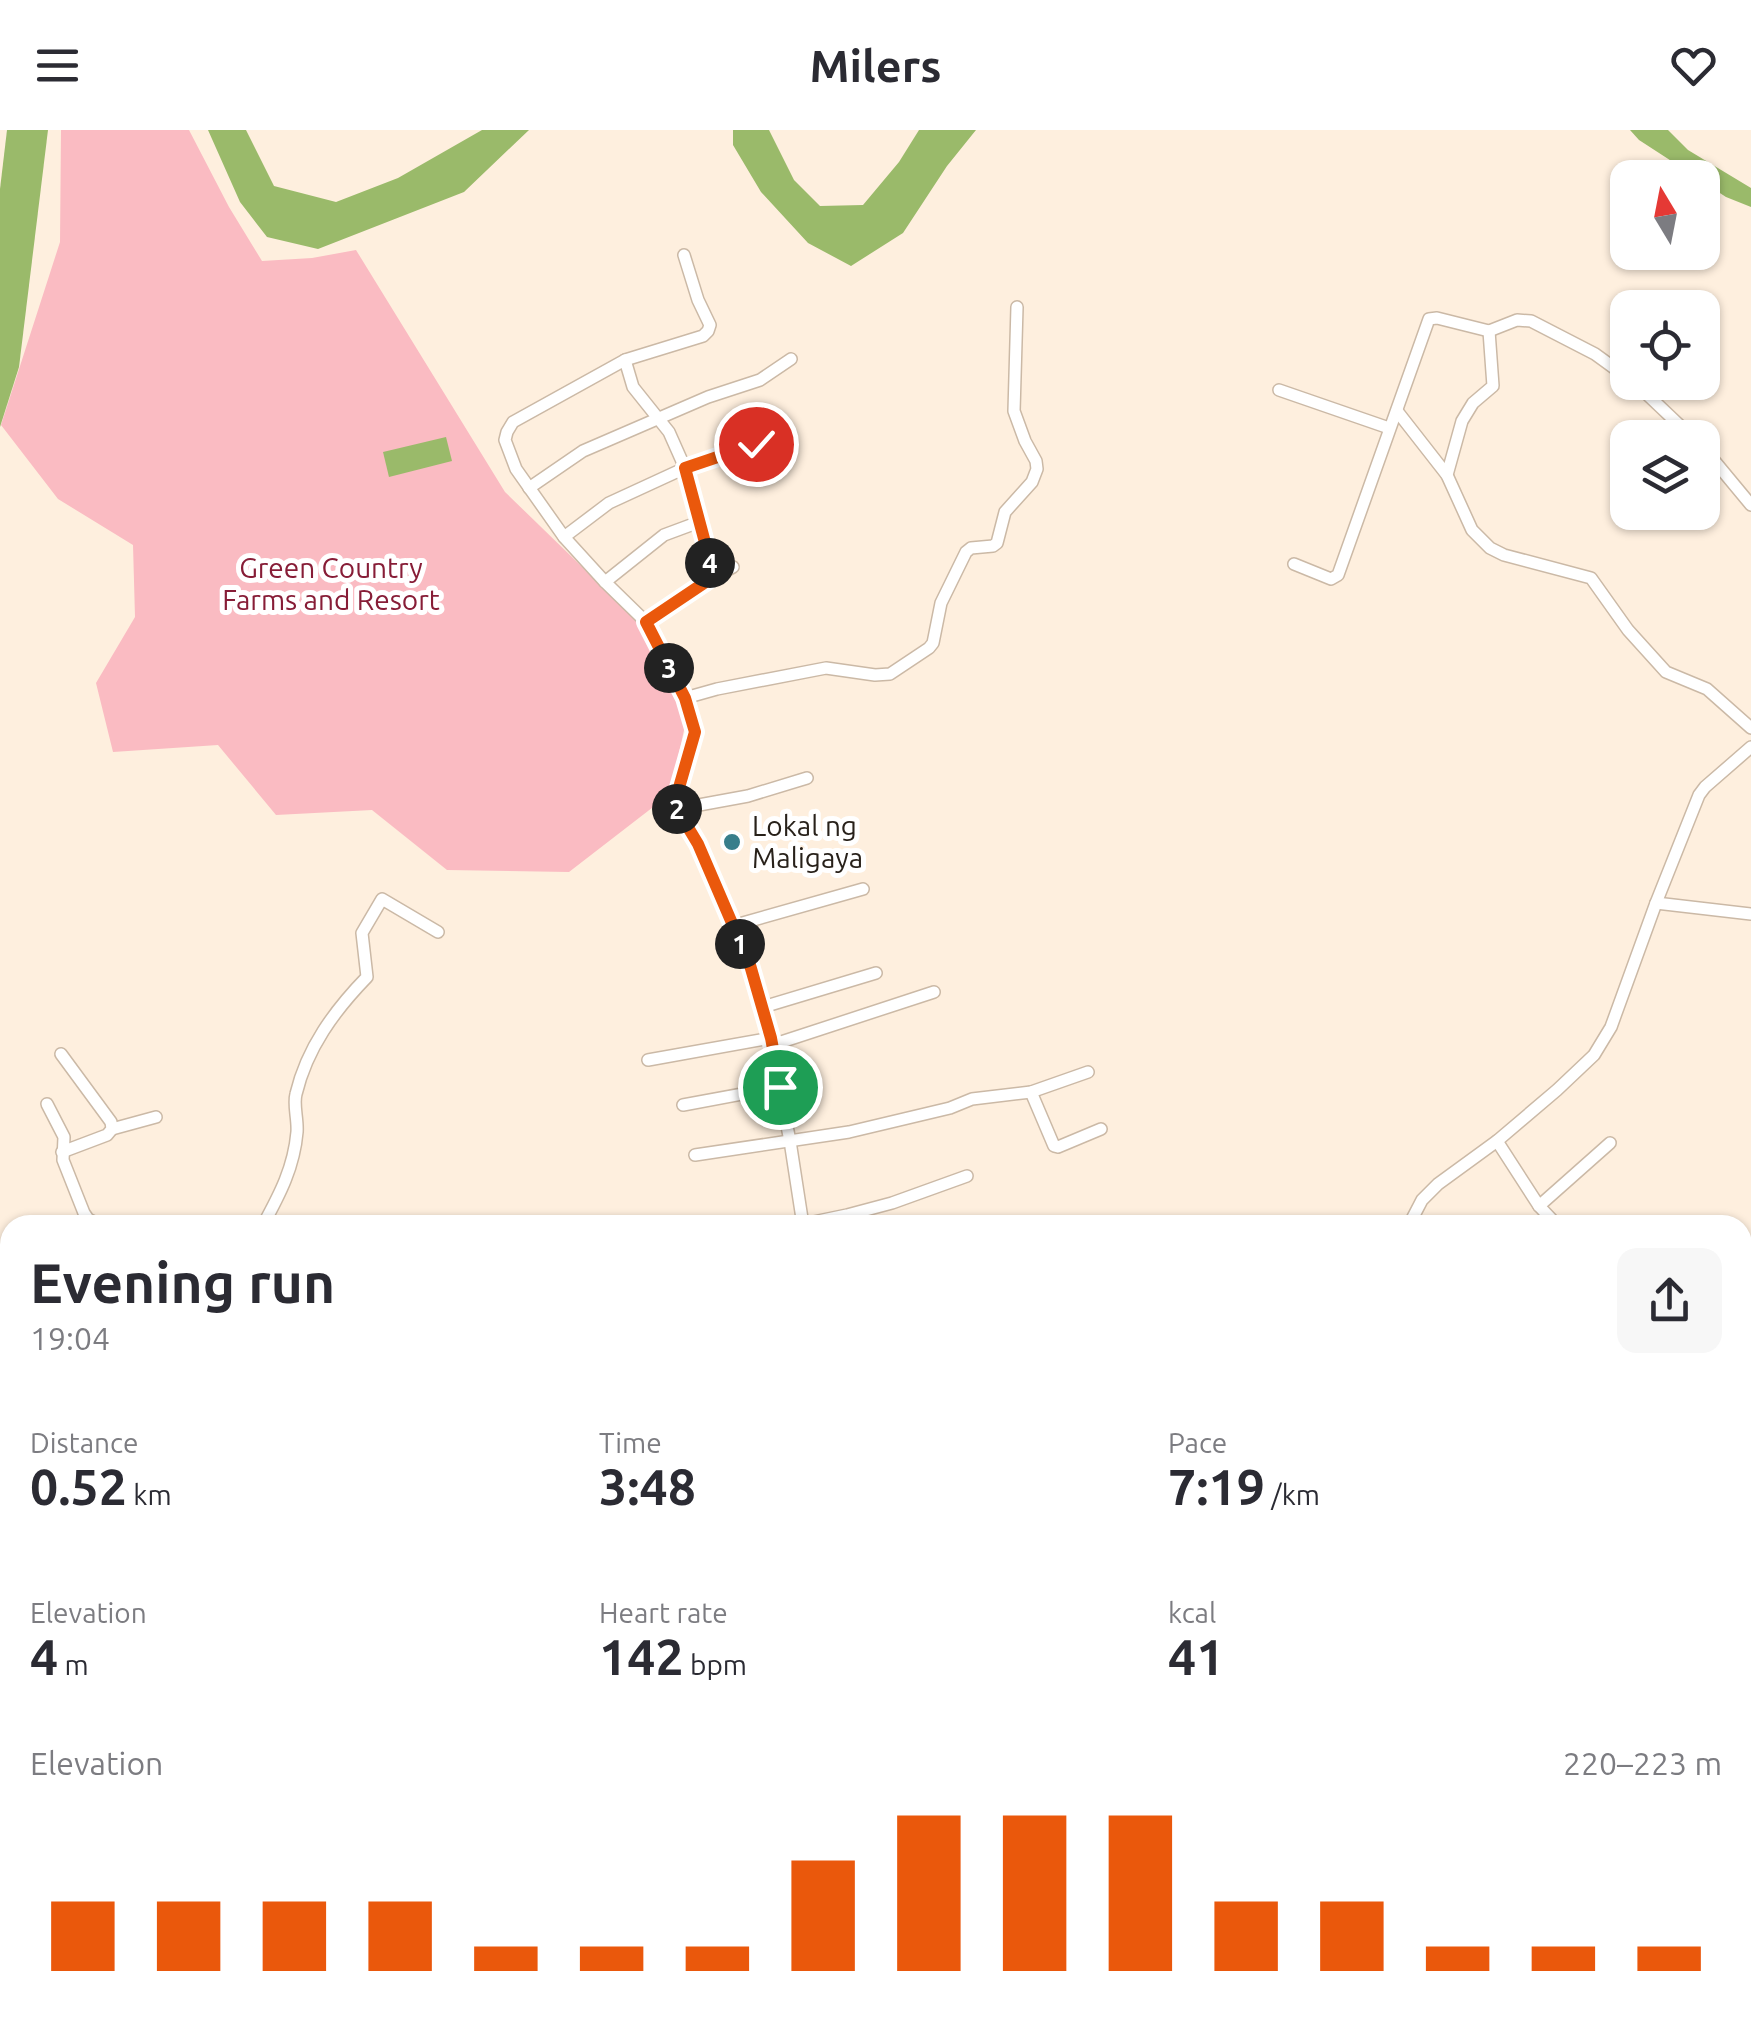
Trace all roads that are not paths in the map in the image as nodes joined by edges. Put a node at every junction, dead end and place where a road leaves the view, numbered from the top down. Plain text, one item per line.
1 (684, 255) dead end
2 (1017, 308) dead end
3 (1488, 331) junction
4 (791, 358) dead end
5 (625, 360) junction
6 (1610, 365) edge
7 (1279, 390) dead end
8 (1653, 400) edge
9 (1397, 411) junction
10 (657, 418) junction
11 (1674, 420) edge
12 (1389, 428) junction
13 (756, 444) dead end
14 (1720, 467) edge
15 (685, 468) junction
16 (1448, 475) junction
17 (529, 488) junction
18 (1751, 504) edge
19 (699, 522) junction
20 (564, 536) junction
21 (1294, 564) dead end
22 (733, 567) dead end
23 (716, 575) junction
24 (604, 582) junction
25 (646, 622) junction
26 (685, 698) junction
27 (1751, 728) edge
28 (1751, 747) edge
29 (807, 778) dead end
30 (677, 809) junction
31 (863, 889) dead end
32 (1656, 903) junction
33 (1751, 914) edge
34 (732, 926) junction
35 (438, 932) dead end
36 (876, 973) dead end
37 (934, 992) dead end
38 (763, 1007) junction
39 (771, 1042) junction
40 (61, 1054) dead end
41 (648, 1060) dead end
42 (1088, 1072) dead end
43 (780, 1087) junction
44 (1031, 1092) junction
45 (46, 1104) dead end
46 (683, 1105) dead end
47 (156, 1117) dead end
48 (112, 1129) junction
49 (1101, 1129) dead end
50 (790, 1141) junction
51 (1497, 1141) junction
52 (1610, 1143) dead end
53 (62, 1152) junction
54 (694, 1155) dead end
55 (967, 1176) dead end
56 (1539, 1206) junction
57 (86, 1215) edge
58 (268, 1215) edge
59 (800, 1215) edge
60 (850, 1215) edge
61 (1414, 1215) edge
62 (1548, 1215) edge

1 - 5 street
2 - 26 street
3 - 6 street
3 - 9 street
3 - 16 street
4 - 10 street
5 - 10 street
5 - 17 street
7 - 12 street
8 - 11 street
9 - 12 street
9 - 16 street
10 - 15 street
10 - 17 street
12 - 21 street
13 - 15 street
14 - 18 street
15 - 19 street
15 - 20 street
16 - 27 street
17 - 20 street
19 - 23 street
19 - 24 street
20 - 24 street
22 - 23 street
23 - 25 street
24 - 25 street
25 - 26 street
26 - 30 street
28 - 32 street
29 - 30 street
30 - 34 street
31 - 34 street
32 - 33 street
32 - 51 street
34 - 38 street
35 - 58 street
36 - 38 street
37 - 39 street
38 - 39 street
39 - 41 street
39 - 43 street
40 - 48 street
42 - 44 street
43 - 46 street
43 - 50 street
44 - 49 street
44 - 50 street
45 - 53 street
47 - 48 street
48 - 53 street
50 - 54 street
50 - 59 street
51 - 56 street
51 - 61 street
52 - 56 street
53 - 57 street
55 - 60 street
56 - 62 street

